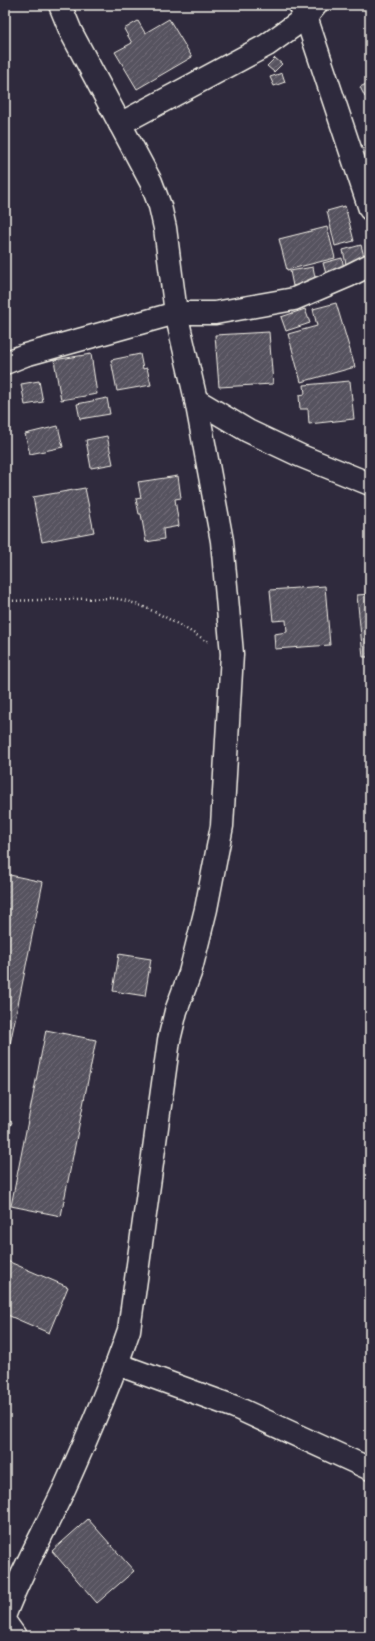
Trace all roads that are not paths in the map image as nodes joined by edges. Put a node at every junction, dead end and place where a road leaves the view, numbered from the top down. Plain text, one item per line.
1 (60, 5) edge
2 (307, 9) edge
3 (120, 124) junction
4 (370, 209) edge
5 (370, 265) edge
6 (176, 313) junction
7 (5, 363) edge
8 (196, 400) junction
9 (370, 484) edge
10 (117, 1364) junction
11 (370, 1469) edge
12 (5, 1614) edge
13 (5, 1622) edge
14 (15, 1636) edge

1 - 3 street
2 - 3 street
2 - 4 street
3 - 6 street
5 - 6 street
6 - 7 street
6 - 8 street
8 - 9 street
8 - 10 street
10 - 11 street
10 - 12 street
13 - 14 street

